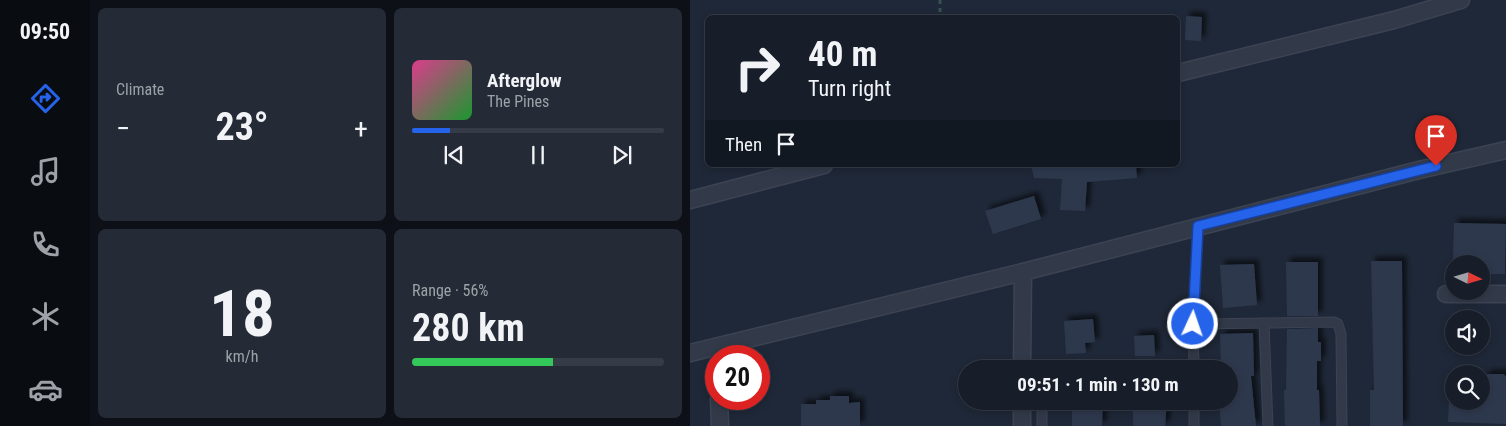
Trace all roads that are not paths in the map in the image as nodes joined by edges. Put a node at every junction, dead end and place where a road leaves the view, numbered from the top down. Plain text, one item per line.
1 (1461, 0) edge
2 (1180, 73) edge
3 (1506, 150) edge
4 (816, 167) edge
5 (690, 200) edge
6 (1198, 226) junction
7 (1023, 272) junction
8 (1490, 294) edge
9 (1506, 294) edge
10 (1264, 323) junction
11 (1193, 324) junction
12 (741, 345) edge
13 (705, 351) edge
14 (690, 352) edge
15 (1022, 360) edge
16 (1194, 360) edge
17 (719, 410) edge
18 (1022, 410) edge
19 (1042, 410) edge
20 (1194, 410) edge
21 (720, 426) edge
22 (1022, 426) edge
23 (1042, 426) edge
24 (1194, 426) edge
25 (1268, 426) edge
26 (1342, 426) edge

1 - 2 street
3 - 6 street
4 - 5 street
6 - 7 street
6 - 11 lane
7 - 12 street
7 - 15 street
8 - 9 street
10 - 11 lane
10 - 25 lane
10 - 26 lane
11 - 16 lane
13 - 14 street
17 - 21 street
18 - 22 street
19 - 23 lane
20 - 24 lane

